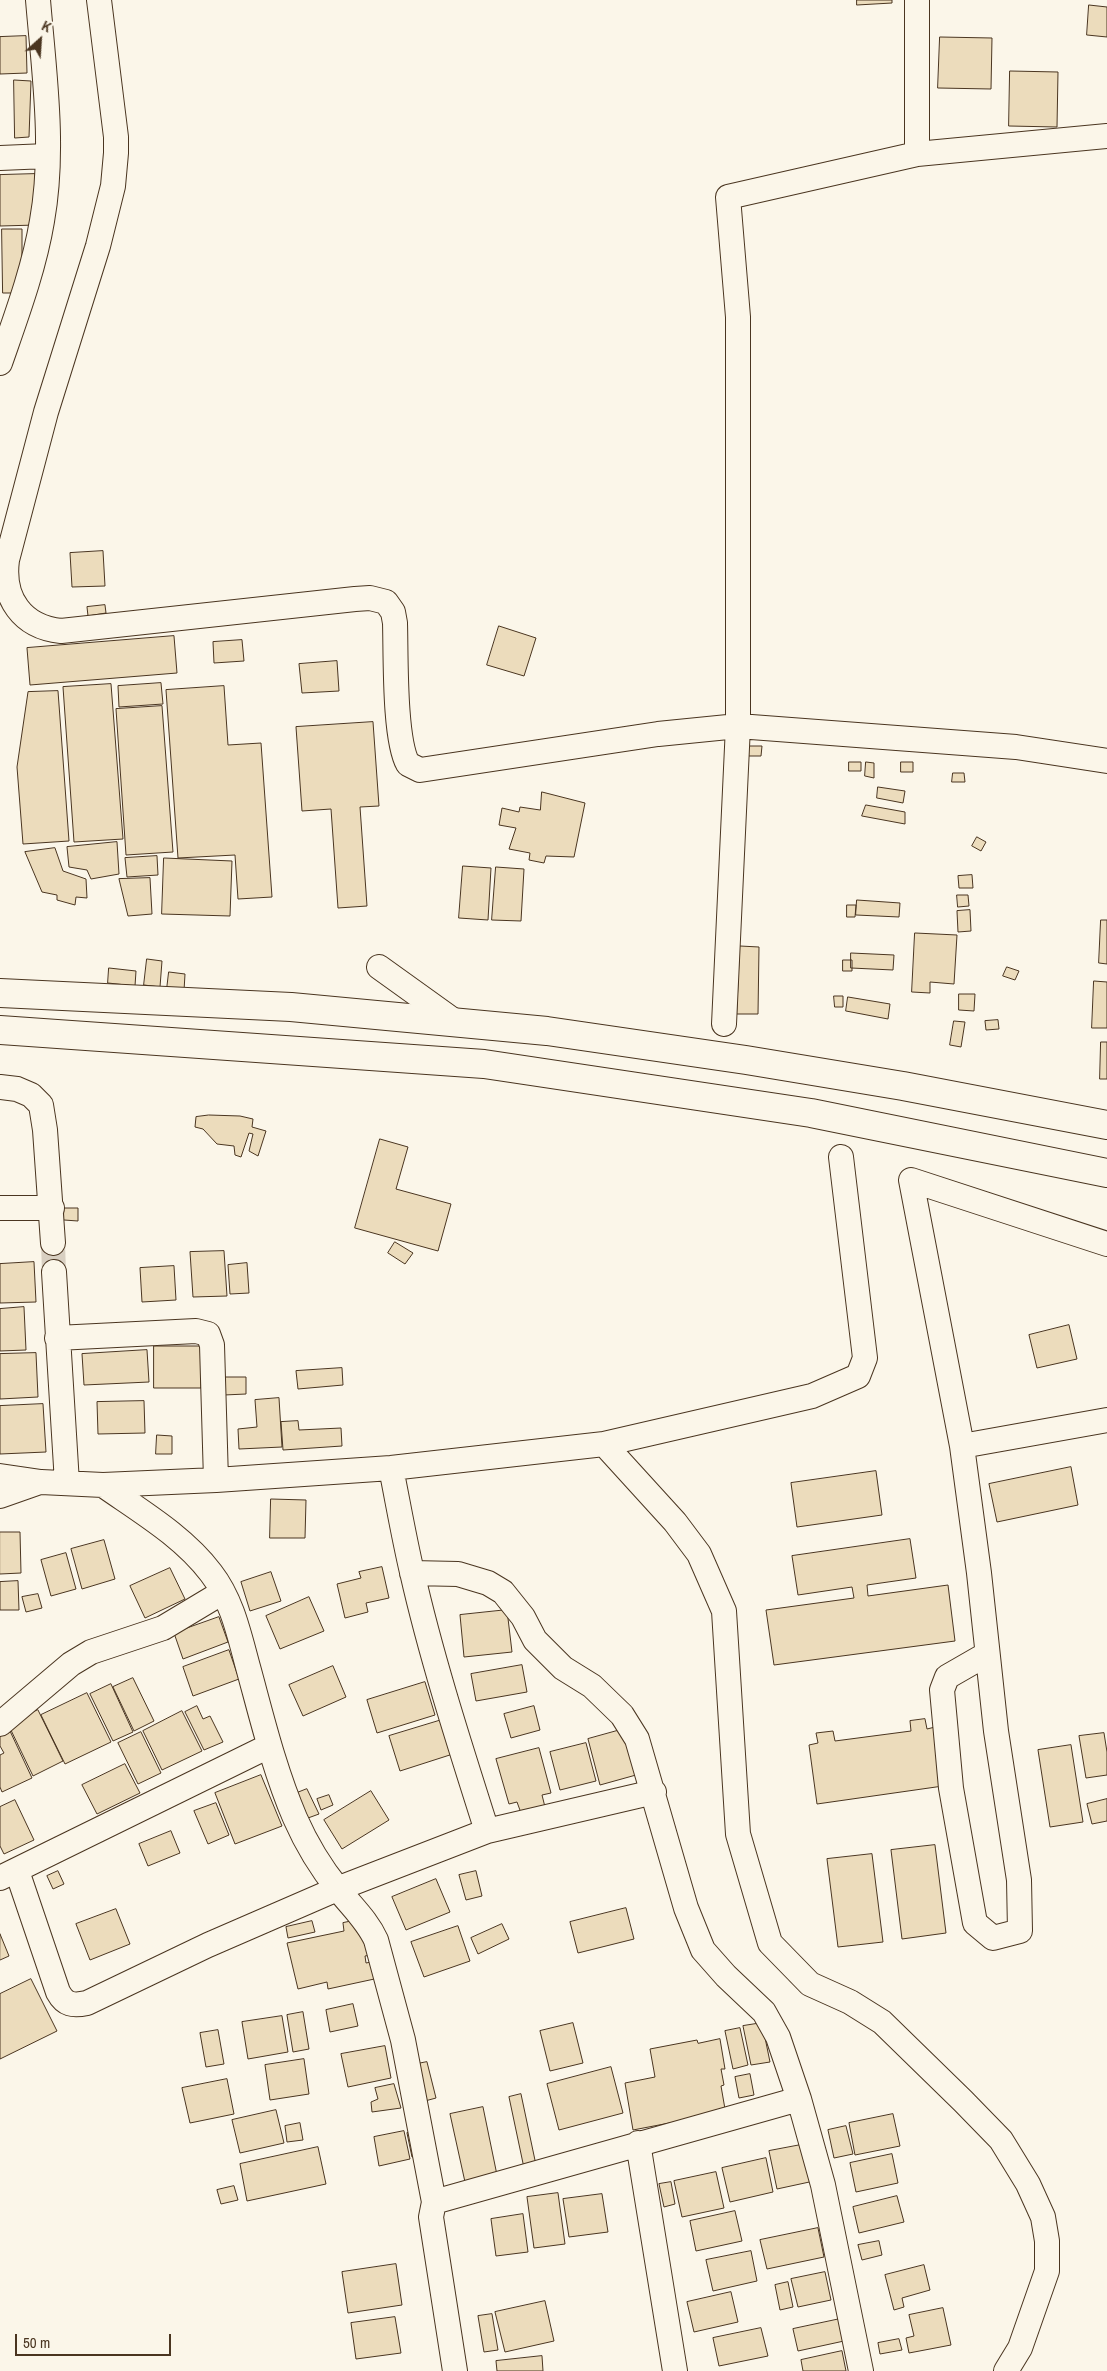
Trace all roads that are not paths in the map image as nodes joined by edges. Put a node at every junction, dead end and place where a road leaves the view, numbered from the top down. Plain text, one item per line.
1 (38, 0) edge
2 (99, 0) edge
3 (917, 0) edge
4 (1107, 136) edge
5 (917, 154) junction
6 (47, 156) junction
7 (0, 158) edge
8 (9, 311) edge
9 (0, 363) edge
10 (3, 593) edge
11 (738, 726) junction
12 (1107, 761) edge
13 (379, 967) dead end
14 (0, 992) edge
15 (457, 1023) junction
16 (724, 1024) dead end
17 (0, 1030) edge
18 (0, 1087) edge
19 (1107, 1125) edge
20 (841, 1157) dead end
21 (1107, 1173) edge
22 (0, 1208) edge
23 (52, 1208) junction
24 (53, 1244) tunnel mouth
25 (1107, 1244) edge
26 (54, 1272) tunnel mouth
27 (57, 1338) junction
28 (1107, 1420) edge
29 (604, 1444) junction
30 (962, 1446) junction
31 (391, 1468) junction
32 (0, 1476) edge
33 (216, 1480) junction
34 (41, 1482) junction
35 (67, 1483) junction
36 (103, 1484) junction
37 (0, 1496) edge
38 (412, 1573) junction
39 (223, 1592) junction
40 (987, 1654) junction
41 (0, 1724) edge
42 (269, 1746) junction
43 (654, 1792) junction
44 (487, 1831) junction
45 (8, 1874) edge
46 (338, 1889) junction
47 (799, 2099) junction
48 (638, 2144) junction
49 (434, 2202) junction
50 (455, 2371) edge
51 (675, 2371) edge
52 (861, 2371) edge
53 (1006, 2371) edge

1 - 6 street
2 - 10 street
3 - 5 street
4 - 5 street
5 - 11 street
6 - 7 street
6 - 8 street
8 - 9 street
10 - 11 street
11 - 12 street
11 - 16 street
13 - 15 street
14 - 15 highway
15 - 19 highway
17 - 21 highway
18 - 23 street
20 - 29 street
22 - 23 street
23 - 24 street
25 - 30 street
26 - 27 street
27 - 33 street
27 - 35 street
28 - 30 street
29 - 31 street
29 - 53 street
30 - 40 street
31 - 33 street
31 - 38 street
32 - 34 street
33 - 36 street
34 - 35 street
34 - 37 street
35 - 36 street
36 - 39 street
38 - 43 street
38 - 44 street
39 - 41 street
39 - 42 street
40 - 40 street
42 - 45 street
42 - 46 street
43 - 44 street
43 - 47 street
44 - 46 street
45 - 46 street
46 - 49 street
47 - 48 street
47 - 52 street
48 - 49 street
48 - 51 street
49 - 50 street

